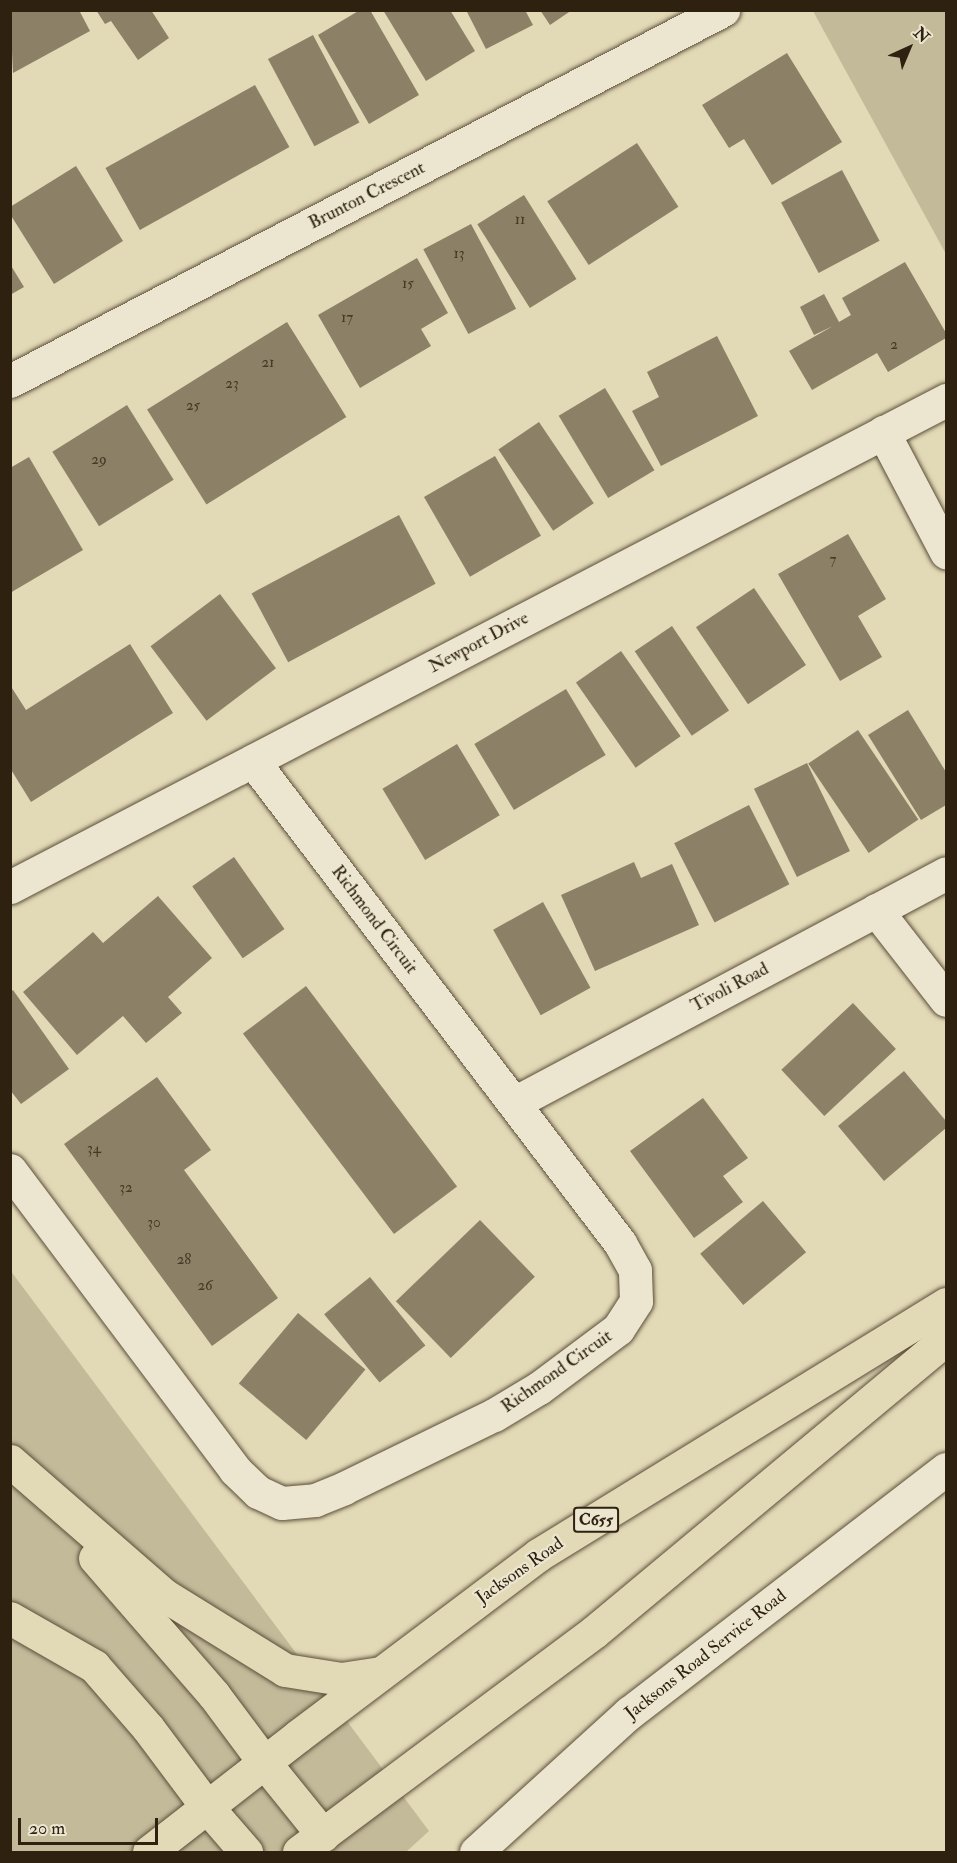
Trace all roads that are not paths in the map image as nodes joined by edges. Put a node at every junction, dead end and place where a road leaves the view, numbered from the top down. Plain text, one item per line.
1 (723, 10) edge
2 (10, 381) edge
3 (946, 400) edge
4 (883, 432) junction
5 (946, 552) edge
6 (253, 761) junction
7 (946, 873) edge
8 (10, 887) edge
9 (876, 910) junction
10 (946, 1000) edge
11 (514, 1103) junction
12 (10, 1170) edge
13 (946, 1304) edge
14 (946, 1339) edge
15 (10, 1461) edge
16 (946, 1469) edge
17 (10, 1618) edge
18 (381, 1673) junction
19 (264, 1762) junction
20 (207, 1807) junction
21 (311, 1844) edge
22 (149, 1852) edge
23 (246, 1852) edge
24 (476, 1852) edge

1 - 2 street, Brunton Crescent
3 - 4 street, Newport Drive
4 - 5 street
4 - 6 street, Newport Drive
6 - 8 street, Newport Drive
6 - 11 street, Richmond Circuit
7 - 9 street, Tivoli Road
9 - 10 street
9 - 11 street, Tivoli Road
11 - 12 street, Richmond Circuit
13 - 18 main road, Jacksons Road / C655
14 - 21 main road
15 - 18 main road
15 - 19 main road
16 - 24 street, Jacksons Road Service Road
17 - 20 main road
18 - 19 main road, Jacksons Road / C655
19 - 20 main road, Jacksons Road / C655
19 - 21 main road
20 - 22 main road, Jacksons Road / C655
20 - 23 main road

